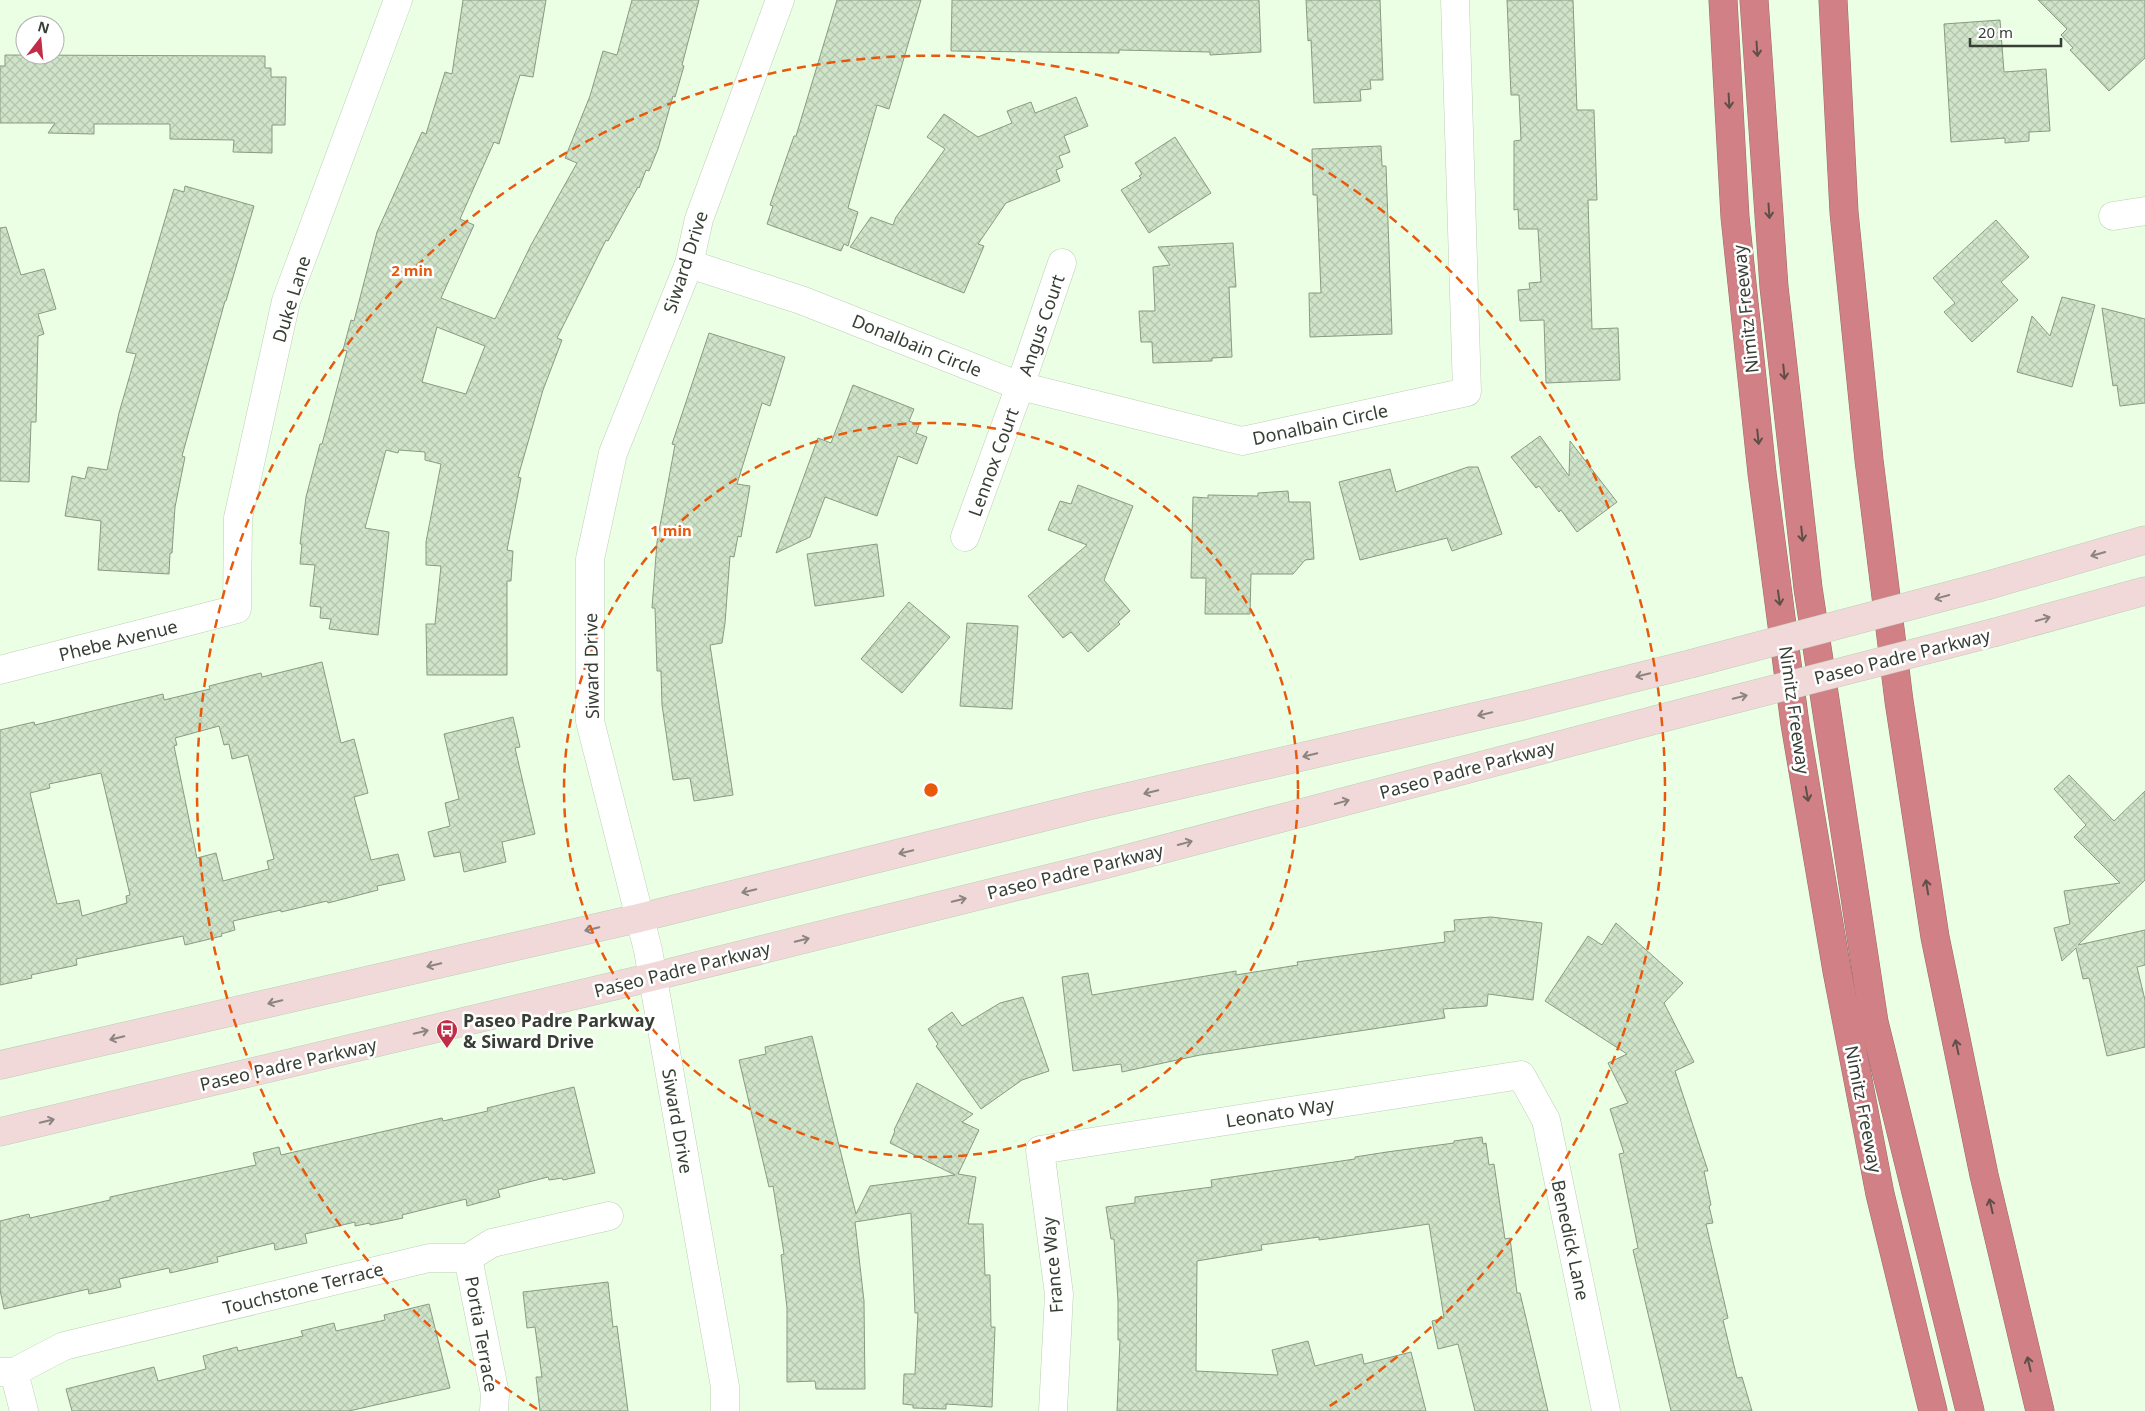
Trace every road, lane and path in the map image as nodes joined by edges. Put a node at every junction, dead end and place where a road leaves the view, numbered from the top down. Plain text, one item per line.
1 (398, 0) edge
2 (780, 0) edge
3 (1455, 0) edge
4 (1723, 0) edge
5 (1754, 0) edge
6 (1833, 0) edge
7 (2145, 211) edge
8 (2113, 216) dead end
9 (1062, 263) dead end
10 (689, 264) junction
11 (1020, 386) junction
12 (965, 537) dead end
13 (2145, 540) edge
14 (2145, 591) edge
15 (237, 610) joint
16 (0, 670) edge
17 (639, 918) junction
18 (652, 977) junction
19 (0, 1065) edge
20 (1521, 1075) joint
21 (0, 1132) edge
22 (1040, 1150) joint
23 (609, 1216) dead end
24 (468, 1258) junction
25 (7, 1372) edge
26 (24, 1411) edge
27 (494, 1411) edge
28 (724, 1411) edge
29 (1053, 1411) edge
30 (1606, 1411) edge
31 (1933, 1411) edge
32 (1970, 1411) edge
33 (2040, 1411) edge

1 - 15 street, Duke Lane
2 - 10 street, Siward Drive
3 - 11 street, Donalbain Circle
4 -> 31 highway, Nimitz Freeway
5 -> 32 highway
33 -> 6 highway
7 - 8 street
9 - 11 street, Angus Court
10 - 11 street, Donalbain Circle
10 - 17 street, Siward Drive
11 - 12 street, Lennox Court
13 -> 17 main road, bridge
18 -> 14 main road, Paseo Padre Parkway, bridge
15 - 16 street, Phebe Avenue
17 - 18 street, Siward Drive
17 -> 19 main road
21 -> 18 main road, Paseo Padre Parkway
18 - 28 street, Siward Drive
20 - 22 street, Leonato Way
20 - 30 street, Benedick Lane
22 - 29 street, France Way
23 - 24 street
24 - 25 street, Touchstone Terrace
24 - 27 street, Portia Terrace
25 - 26 street

